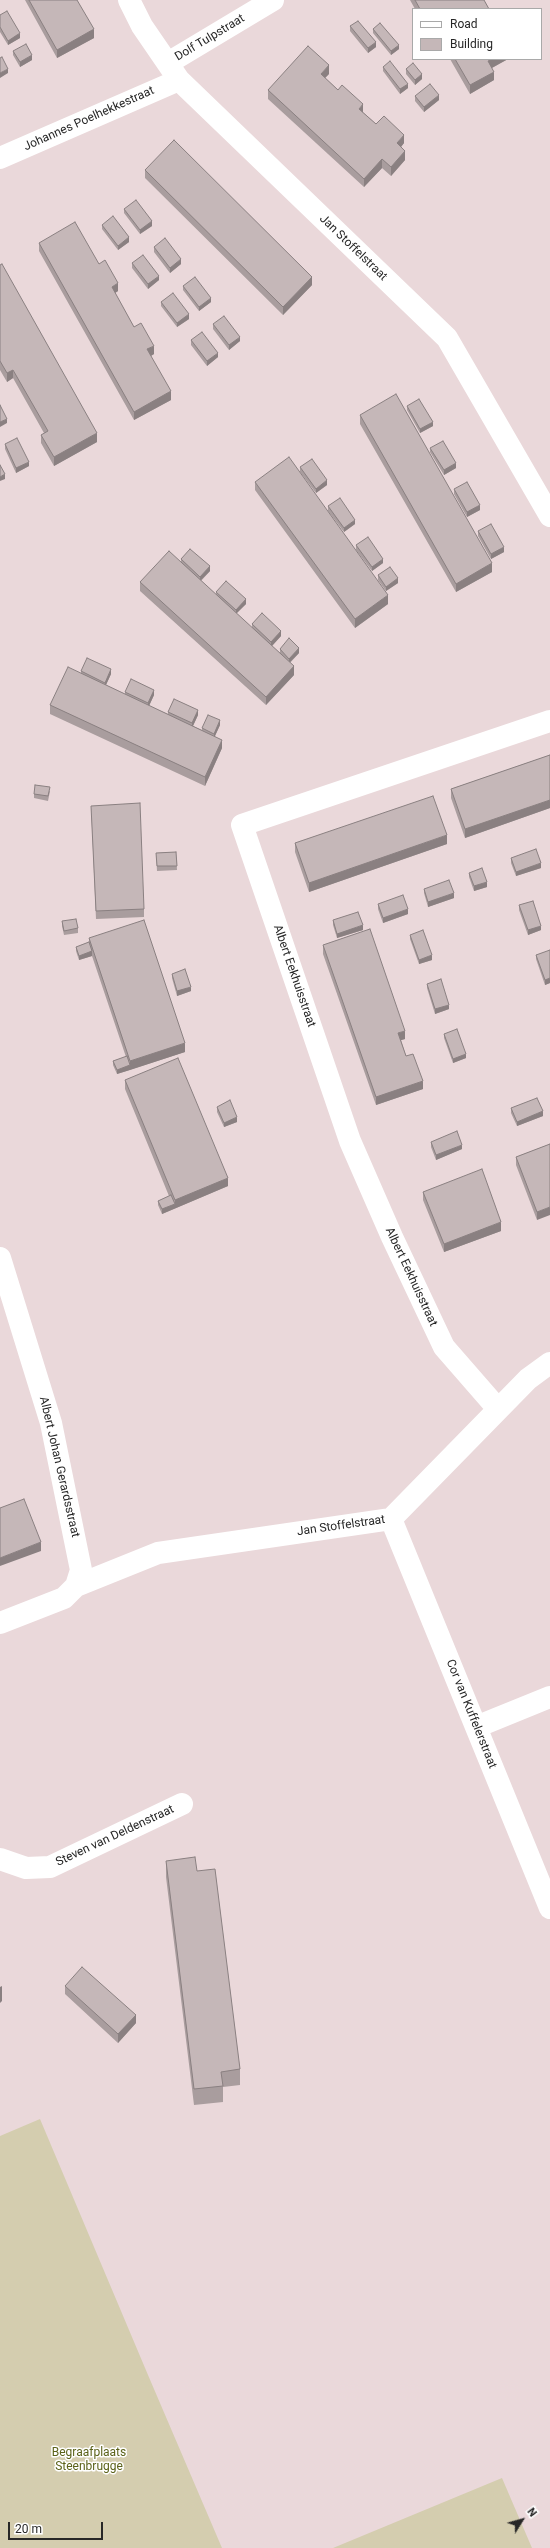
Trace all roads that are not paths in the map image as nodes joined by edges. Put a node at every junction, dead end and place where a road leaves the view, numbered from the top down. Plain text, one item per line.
1 (129, 0) edge
2 (273, 0) edge
3 (174, 71) junction
4 (0, 158) edge
5 (549, 510) edge
6 (550, 721) edge
7 (0, 1258) edge
8 (550, 1363) edge
9 (498, 1410) junction
10 (391, 1520) junction
11 (76, 1586) junction
12 (0, 1623) edge
13 (550, 1697) edge
14 (476, 1727) junction
15 (182, 1804) dead end
16 (0, 1860) edge
17 (542, 1868) edge
18 (550, 1908) edge

1 - 3 street, Jan Stoffelstraat
2 - 3 street, Dolf Tulpstraat
3 - 4 street, Johannes Poelhekkestraat
3 - 5 street, Jan Stoffelstraat
6 - 9 street, Albert Eekhuisstraat
7 - 11 street, Albert Johan Gerardsstraat
8 - 9 street, Jan Stoffelstraat
9 - 10 street, Jan Stoffelstraat
10 - 11 street, Jan Stoffelstraat
10 - 14 street, Cor van Kuffelerstraat
11 - 12 street, Jan Stoffelstraat
13 - 14 street
14 - 17 street, Cor van Kuffelerstraat
15 - 16 street, Steven van Deldenstraat
17 - 18 street, Cor van Kuffelerstraat

